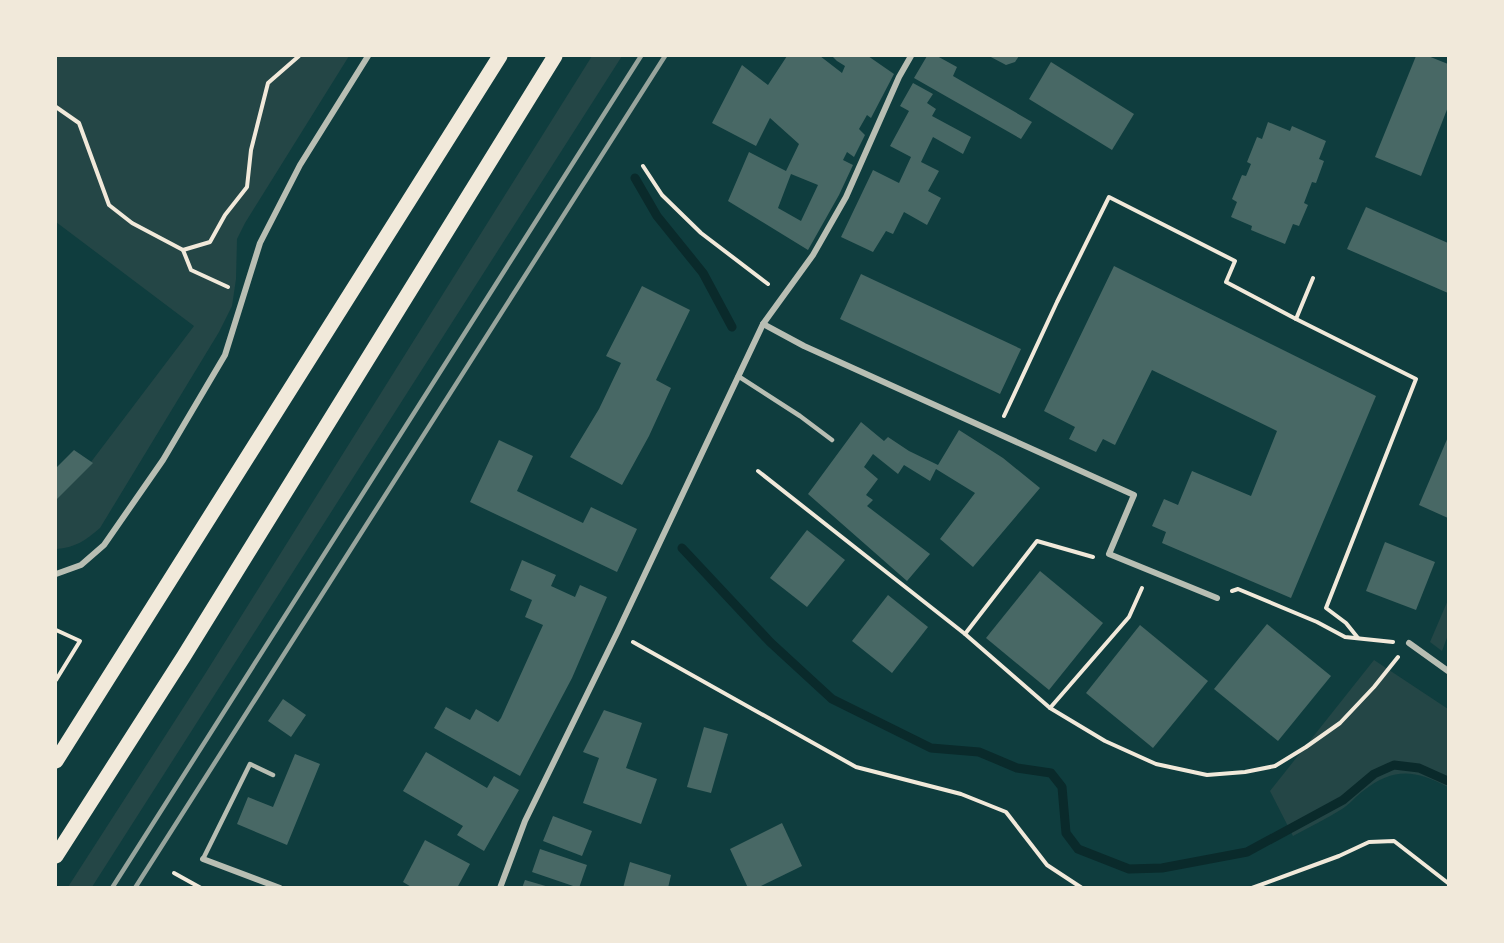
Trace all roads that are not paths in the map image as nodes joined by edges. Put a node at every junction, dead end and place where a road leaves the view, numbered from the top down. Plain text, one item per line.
1 (369, 56) edge
2 (500, 56) edge
3 (555, 56) edge
4 (911, 56) edge
5 (763, 324) junction
6 (738, 376) junction
7 (832, 440) dead end
8 (56, 574) edge
9 (1217, 598) road end
10 (1409, 643) road end
11 (1449, 671) edge
12 (56, 761) edge
13 (273, 775) dead end
14 (56, 856) edge
15 (203, 859) joint
16 (280, 888) edge
17 (500, 888) edge

1 - 8 street
2 - 12 main road
3 - 14 main road
4 - 5 street
5 - 6 street
5 - 9 street
6 - 7 lane
6 - 17 street
10 - 11 street
13 - 15 lane
15 - 16 street

